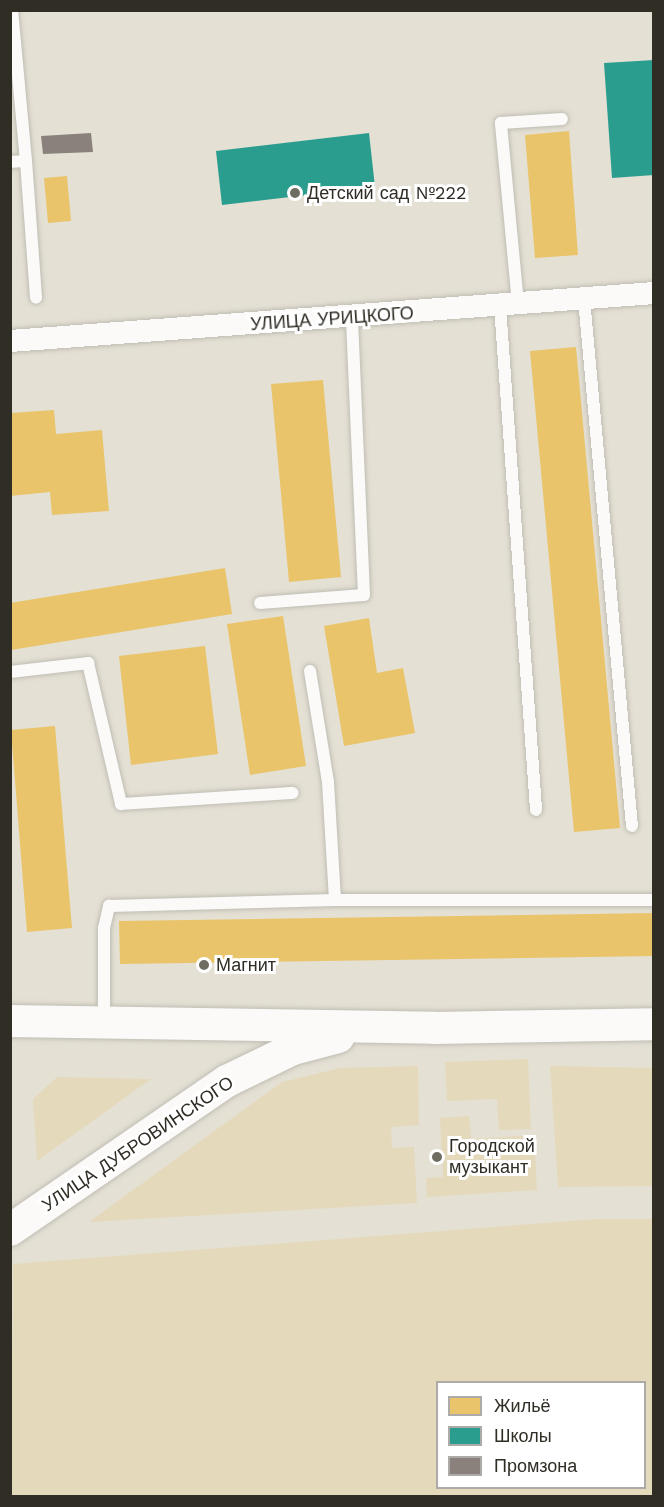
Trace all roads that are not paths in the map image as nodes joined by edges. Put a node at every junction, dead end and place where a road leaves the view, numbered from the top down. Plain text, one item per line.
1 (12, 10) edge
2 (562, 119) dead end
3 (26, 161) junction
4 (10, 162) edge
5 (654, 293) edge
6 (36, 298) dead end
7 (584, 299) junction
8 (509, 305) junction
9 (352, 319) junction
10 (10, 341) edge
11 (260, 603) dead end
12 (310, 671) dead end
13 (10, 672) edge
14 (293, 794) dead end
15 (536, 810) dead end
16 (632, 826) dead end
17 (334, 900) junction
18 (654, 900) edge
19 (10, 1021) edge
20 (104, 1023) junction
21 (654, 1024) edge
22 (370, 1028) junction
23 (10, 1230) edge

1 - 3 lane
2 - 8 lane
3 - 4 lane
3 - 6 lane
5 - 7 street, УЛИЦА УРИЦКОГО
7 - 8 street, УЛИЦА УРИЦКОГО
7 - 16 lane
8 - 9 street, УЛИЦА УРИЦКОГО
8 - 15 lane
9 - 10 street, УЛИЦА УРИЦКОГО
9 - 11 lane
12 - 17 lane
13 - 14 lane
17 - 18 lane
17 - 20 lane
19 - 20 main road, УЛИЦА ДУБРОВИНСКОГО
20 - 22 main road, УЛИЦА ДУБРОВИНСКОГО
21 - 22 main road, УЛИЦА ДУБРОВИНСКОГО
22 - 23 main road, УЛИЦА ДУБРОВИНСКОГО

